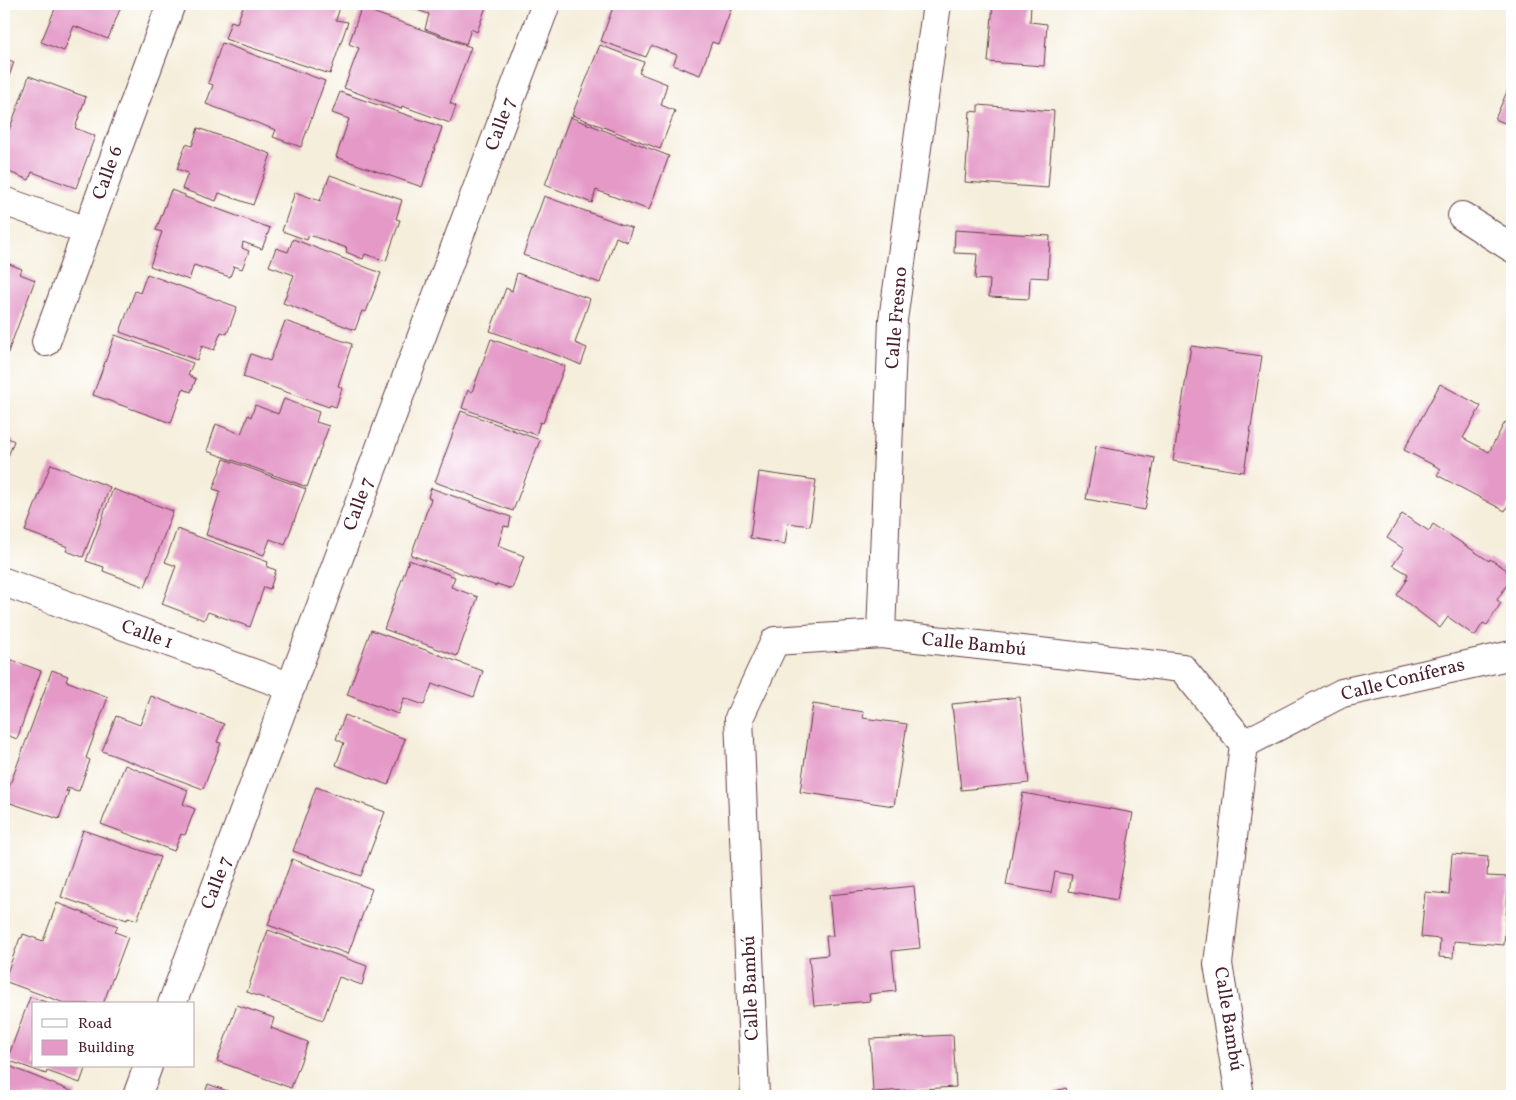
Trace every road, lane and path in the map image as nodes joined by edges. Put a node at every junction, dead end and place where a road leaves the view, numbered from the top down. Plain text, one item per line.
1 (171, 4) edge
2 (546, 4) edge
3 (937, 4) edge
4 (4, 201) edge
5 (1462, 216) dead end
6 (87, 231) junction
7 (1512, 248) edge
8 (46, 342) dead end
9 (4, 582) edge
10 (881, 634) junction
11 (1512, 655) edge
12 (291, 687) junction
13 (1244, 744) junction
14 (173, 1002) edge
15 (147, 1068) edge
16 (137, 1096) edge
17 (755, 1096) edge
18 (1240, 1096) edge

1 - 6 street, Calle 6
2 - 12 street, Calle 7
3 - 10 street, Calle Fresno
4 - 6 street
5 - 7 street
6 - 8 street, Calle 6
9 - 12 street, Calle 1
10 - 13 street, Calle Bambú
10 - 17 street, Calle Bambú
11 - 13 street, Calle Coníferas
12 - 14 street, Calle 7
13 - 18 street, Calle Bambú
15 - 16 street

